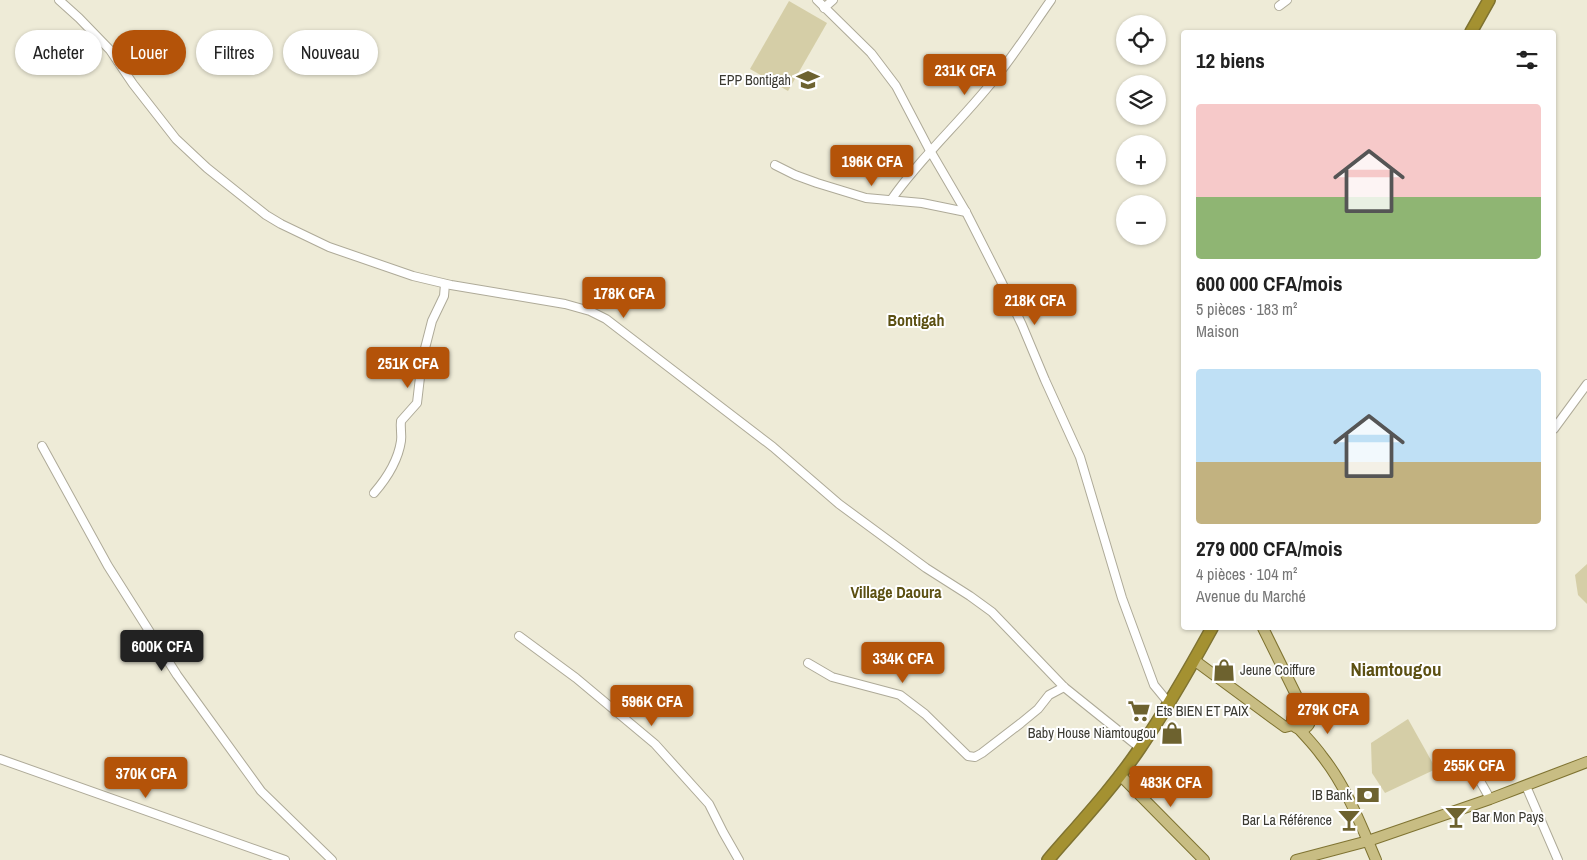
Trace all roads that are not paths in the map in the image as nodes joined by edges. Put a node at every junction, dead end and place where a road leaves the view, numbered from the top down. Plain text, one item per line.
1 (59, 0) edge
2 (817, 0) edge
3 (833, 0) edge
4 (1051, 0) edge
5 (1287, 0) edge
6 (1489, 0) edge
7 (1279, 6) dead end
8 (824, 8) junction
9 (1472, 30) edge
10 (931, 152) junction
11 (775, 165) dead end
12 (890, 200) junction
13 (966, 212) junction
14 (445, 284) junction
15 (1587, 384) edge
16 (1556, 426) edge
17 (42, 446) dead end
18 (374, 493) dead end
19 (1211, 630) edge
20 (1264, 630) edge
21 (519, 636) dead end
22 (1194, 660) junction
23 (808, 663) dead end
24 (1064, 686) junction
25 (1168, 702) junction
26 (1304, 711) junction
27 (1310, 723) junction
28 (1296, 727) junction
29 (1140, 748) junction
30 (1322, 755) junction
31 (1468, 756) dead end
32 (0, 758) edge
33 (1587, 762) edge
34 (1120, 775) junction
35 (1526, 786) junction
36 (1490, 799) junction
37 (1368, 841) junction
38 (1318, 857) edge
39 (285, 860) edge
40 (332, 860) edge
41 (739, 860) edge
42 (1048, 860) edge
43 (1204, 860) edge
44 (1296, 860) edge
45 (1376, 860) edge
46 (1558, 860) edge

1 - 14 street
2 - 8 street
3 - 8 street
4 - 10 street
5 - 7 street
6 - 9 highway
8 - 10 street
10 - 12 street
10 - 13 street
11 - 12 street
12 - 13 street
13 - 25 street
14 - 18 street
14 - 24 street
15 - 16 street
17 - 40 street
19 - 22 highway
20 - 26 main road
21 - 41 street
22 - 25 highway
22 - 28 main road
23 - 24 street
24 - 29 street
25 - 29 highway
26 - 27 main road
26 - 28 main road
27 - 28 main road
27 - 30 main road
28 - 30 main road
29 - 34 highway
30 - 37 main road
31 - 36 street
32 - 39 street
33 - 35 main road
34 - 42 highway
34 - 43 main road
35 - 36 main road
35 - 46 street
36 - 37 main road
37 - 38 main road
37 - 45 main road
38 - 44 main road

